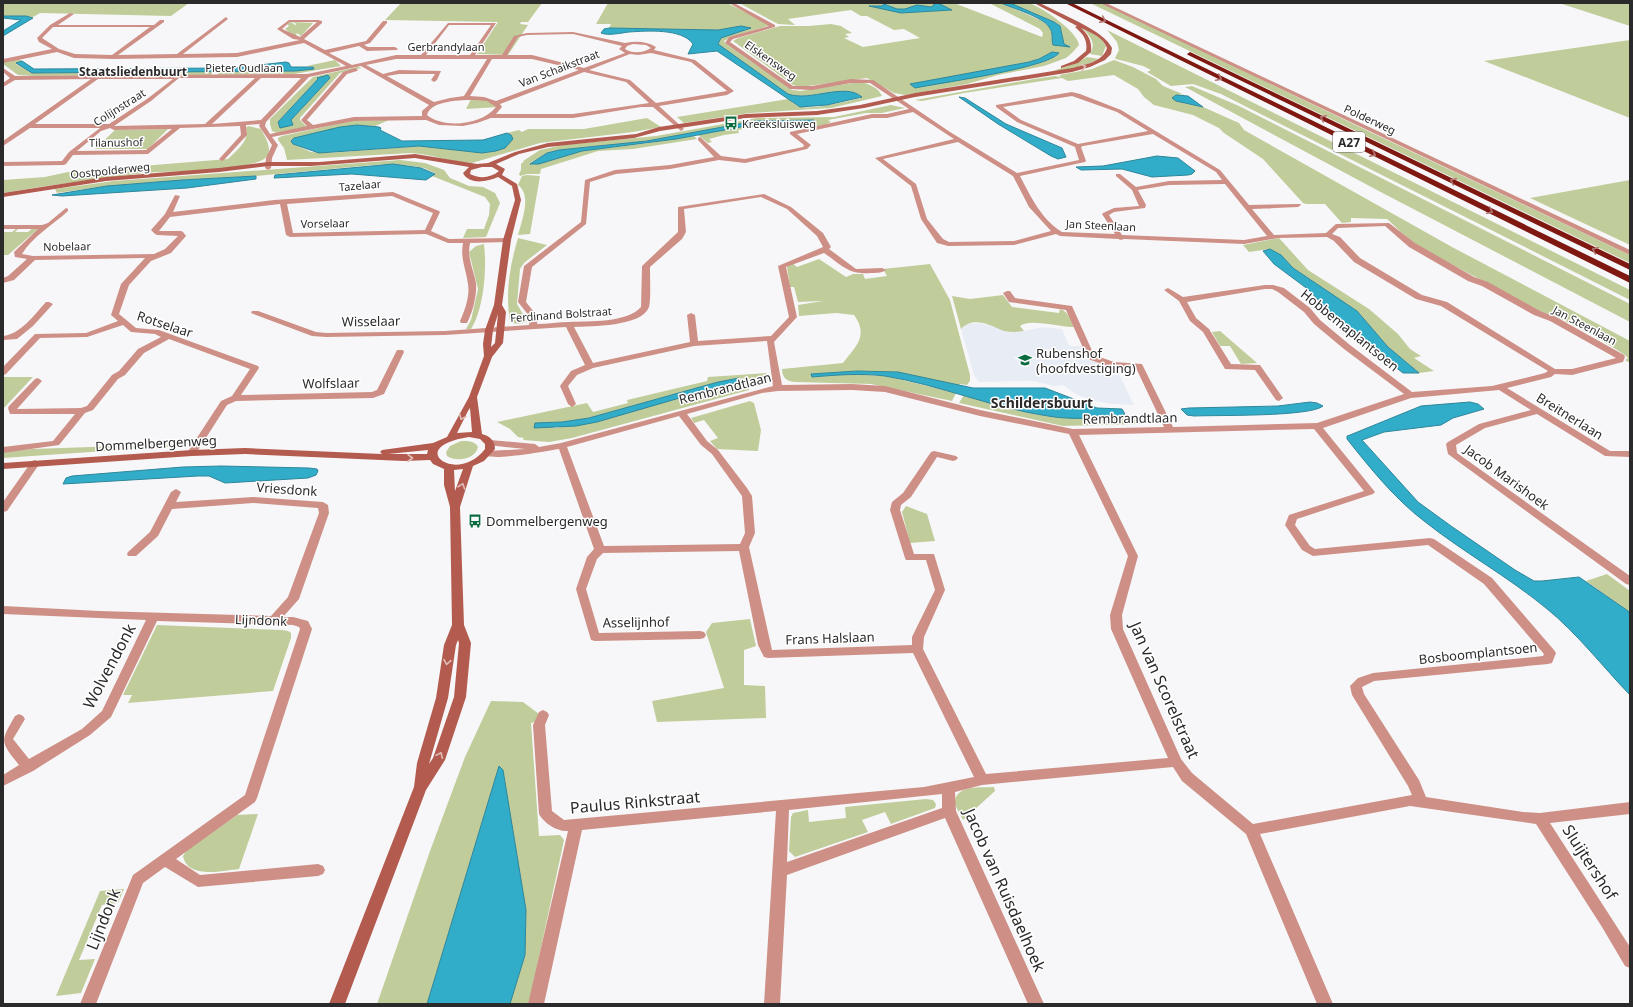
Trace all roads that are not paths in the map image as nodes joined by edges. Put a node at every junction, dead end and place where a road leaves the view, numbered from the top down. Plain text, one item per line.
1 (732, 3) edge
2 (1036, 3) edge
3 (1068, 3) edge
4 (1084, 3) edge
5 (1102, 3) edge
6 (72, 14) dead end
7 (1061, 16) junction
8 (226, 18) dead end
9 (162, 21) dead end
10 (385, 22) dead end
11 (52, 26) junction
12 (154, 26) junction
13 (302, 40) junction
14 (360, 45) junction
15 (625, 45) junction
16 (57, 50) junction
17 (395, 50) dead end
18 (651, 51) junction
19 (325, 52) junction
20 (629, 53) junction
21 (179, 55) junction
22 (113, 56) junction
23 (472, 56) junction
24 (491, 56) junction
25 (504, 56) junction
26 (422, 57) junction
27 (3, 62) edge
28 (361, 64) junction
29 (350, 66) junction
30 (368, 68) junction
31 (3, 70) edge
32 (583, 70) junction
33 (260, 76) junction
34 (307, 76) junction
35 (382, 76) junction
36 (1031, 76) junction
37 (178, 77) junction
38 (14, 78) junction
39 (96, 78) junction
40 (434, 80) dead end
41 (3, 85) edge
42 (466, 98) junction
43 (899, 100) junction
44 (497, 103) junction
45 (434, 105) junction
46 (655, 105) junction
47 (915, 110) junction
48 (491, 116) junction
49 (426, 118) junction
50 (263, 122) junction
51 (243, 124) junction
52 (30, 126) junction
53 (110, 126) junction
54 (206, 126) junction
55 (178, 127) junction
56 (312, 128) junction
57 (680, 128) junction
58 (1154, 132) junction
59 (268, 136) junction
60 (700, 139) dead end
61 (959, 140) junction
62 (3, 144) edge
63 (1078, 146) junction
64 (535, 148) junction
65 (71, 153) junction
66 (719, 158) junction
67 (222, 159) dead end
68 (433, 159) junction
69 (3, 164) edge
70 (489, 165) junction
71 (268, 166) junction
72 (476, 166) junction
73 (500, 167) junction
74 (467, 171) junction
75 (498, 175) junction
76 (1016, 175) junction
77 (1118, 175) dead end
78 (485, 178) junction
79 (1228, 182) junction
80 (1135, 189) junction
81 (515, 190) junction
82 (3, 195) edge
83 (177, 196) dead end
84 (283, 202) junction
85 (1298, 205) dead end
86 (1248, 207) junction
87 (66, 210) dead end
88 (168, 215) junction
89 (3, 227) edge
90 (43, 227) junction
91 (427, 232) junction
92 (1056, 232) junction
93 (1328, 235) junction
94 (1271, 236) junction
95 (1121, 238) junction
96 (507, 240) junction
97 (467, 242) junction
98 (825, 250) junction
99 (1630, 252) edge
100 (156, 256) junction
101 (33, 258) junction
102 (1630, 267) edge
103 (882, 270) dead end
104 (1630, 280) edge
105 (3, 281) edge
106 (1168, 290) dead end
107 (1007, 293) dead end
108 (1182, 300) junction
109 (49, 304) dead end
110 (498, 305) junction
111 (256, 313) dead end
112 (691, 315) dead end
113 (124, 322) junction
114 (464, 322) dead end
115 (568, 324) junction
116 (533, 327) junction
117 (501, 329) junction
118 (490, 330) junction
119 (38, 336) junction
120 (14, 337) junction
121 (168, 337) junction
122 (3, 338) edge
123 (774, 338) junction
124 (694, 344) junction
125 (400, 352) dead end
126 (488, 356) junction
127 (590, 366) junction
128 (1553, 371) junction
129 (3, 372) edge
130 (38, 381) dead end
131 (1500, 387) junction
132 (778, 388) junction
133 (1410, 395) junction
134 (473, 397) junction
135 (235, 398) junction
136 (1279, 398) dead end
137 (572, 404) dead end
138 (86, 409) junction
139 (1538, 411) junction
140 (681, 413) junction
141 (1318, 426) junction
142 (1170, 430) junction
143 (1073, 432) junction
144 (477, 435) junction
145 (451, 437) junction
146 (490, 443) junction
147 (436, 446) junction
148 (562, 446) junction
149 (543, 448) junction
150 (3, 450) edge
151 (192, 452) junction
152 (487, 454) junction
153 (1630, 454) edge
154 (359, 455) junction
155 (433, 457) junction
156 (953, 458) dead end
157 (35, 463) junction
158 (469, 465) junction
159 (3, 466) edge
160 (449, 467) junction
161 (176, 492) dead end
162 (169, 506) junction
163 (455, 507) junction
164 (3, 509) edge
165 (744, 547) junction
166 (600, 550) junction
167 (132, 554) dead end
168 (1630, 581) edge
169 (3, 610) edge
170 (154, 616) junction
171 (274, 620) junction
172 (458, 625) junction
173 (700, 635) dead end
174 (917, 649) junction
175 (543, 715) dead end
176 (19, 719) dead end
177 (1176, 762) junction
178 (28, 766) junction
179 (982, 780) junction
180 (3, 781) edge
181 (420, 788) junction
182 (948, 788) junction
183 (1421, 801) junction
184 (783, 806) junction
185 (1630, 808) edge
186 (949, 811) junction
187 (1540, 819) junction
188 (576, 825) junction
189 (1251, 830) junction
190 (165, 859) junction
191 (318, 870) dead end
192 (780, 871) junction
193 (1625, 946) edge
194 (1630, 961) edge
195 (88, 1004) edge
196 (337, 1004) edge
197 (536, 1004) edge
198 (772, 1004) edge
199 (1036, 1004) edge
200 (1325, 1004) edge

1 - 43 street, Elskensweg
2 - 7 street
3 -> 104 highway, A27
102 -> 4 highway, A27
5 - 99 street, Polderweg
6 - 11 street
7 - 36 street
36 -> 7 street
8 - 21 street
9 - 12 street
10 - 14 street
11 - 12 street
11 - 16 street
12 - 22 street
13 - 13 street
13 - 19 street
13 - 21 street
14 - 17 street
14 - 19 street
15 - 18 street
15 - 20 street
15 - 25 street
16 - 22 street
16 - 27 street
18 - 20 street, Van Schaikstraat
18 - 46 street
19 - 29 street
20 - 32 street, Van Schaikstraat
21 - 22 street
23 - 24 street, Gerbrandylaan
23 - 26 street, Gerbrandylaan
23 - 26 street
24 - 25 street, Gerbrandylaan
24 - 42 street
25 - 32 street, Gerbrandylaan
26 - 28 street, Gerbrandylaan
28 - 29 street, Gerbrandylaan
28 - 30 street
29 - 34 street, Gerbrandylaan
30 - 35 street
30 - 56 street
31 - 38 street
32 - 44 street, Van Schaikstraat
32 - 46 street, Gerbrandylaan
33 - 34 street, Pieter Oudlaan
33 - 37 street, Pieter Oudlaan
33 - 54 street
34 - 50 street
35 - 40 street
35 - 45 street
36 - 43 street
37 - 39 street, Pieter Oudlaan
37 - 53 street, Colijnstraat
38 - 39 street, Pieter Oudlaan
38 - 41 street
39 - 52 street
42 - 44 street
42 - 45 street
43 - 47 street
43 - 57 street
44 - 48 street
45 - 49 street
46 - 48 street
46 - 57 street, Gerbrandylaan
47 - 61 street
47 - 66 street
48 - 49 street
49 - 56 street
50 - 51 street, Tilanushof
50 - 59 street
51 - 54 street, Tilanushof
51 - 67 street
52 - 53 street, Tilanushof
52 - 62 street
53 - 55 street, Tilanushof
53 - 65 street, Colijnstraat
54 - 55 street, Tilanushof
55 - 65 street, Tilanushof
56 - 59 street
57 - 64 street
58 - 63 street
58 - 63 street
58 - 79 street
59 - 71 street
60 - 66 street
61 - 76 street
61 - 92 street
63 - 76 street
64 - 70 street
64 - 73 street
65 - 69 street, Colijnstraat
66 - 116 street
68 - 71 street, Oostpolderweg
68 - 72 street, Oostpolderweg
68 - 74 street, Oostpolderweg
70 - 72 street
70 - 73 street
71 - 82 street, Oostpolderweg
72 - 74 street
73 - 75 street
74 - 78 street, Oostpolderweg
75 - 78 street
75 - 81 street
76 - 92 street, Jan Steenlaan
77 - 80 street
78 - 81 street
79 - 80 street
79 - 86 street
80 - 95 street
81 - 96 street
83 - 88 street, Rotselaar
84 - 88 street
84 - 91 street, Vorselaar
84 - 91 street, Tazelaar
85 - 86 street
86 - 94 street
87 - 90 street, Nobelaar
88 - 100 street, Rotselaar
89 - 90 street, Nobelaar
90 - 101 street, Nobelaar
91 - 97 street, Vorselaar
92 - 95 street, Jan Steenlaan
93 - 94 street, Jan Steenlaan
93 - 128 street
93 - 128 street, Jan Steenlaan
94 - 95 street, Jan Steenlaan
96 - 97 street, Vorselaar
96 - 110 street
97 - 114 street
98 - 103 street
98 - 115 street, Ferdinand Bolstraat
98 - 123 street
100 - 101 street, Nobelaar
100 - 113 street, Rotselaar
101 - 105 street
106 - 108 street
107 - 142 street
108 - 133 street, Hobbemaplantsoen
108 - 136 street
109 - 120 street
110 - 117 street
110 - 118 street
111 - 118 street, Wisselaar
112 - 124 street
113 - 119 street
113 - 121 street, Rotselaar
115 - 116 street, Ferdinand Bolstraat
115 - 127 street
116 - 117 street, Ferdinand Bolstraat
117 - 118 street, Wisselaar
117 - 126 street
118 - 126 street
119 - 120 street
119 - 129 street
120 - 122 street
121 - 135 street, Rotselaar
121 - 138 street
123 - 124 street
123 - 132 street
124 - 127 street
125 - 135 street, Wolfslaar
126 - 134 street
127 - 137 street
128 - 131 street, Rembrandtlaan
130 - 138 street
131 - 133 street, Rembrandtlaan
131 - 139 street, Breitnerlaan
132 - 140 street, Rembrandtlaan
132 - 143 street, Rembrandtlaan
133 - 141 street, Rembrandtlaan
134 - 144 street
134 -> 145 street
135 - 151 street, Rotselaar
138 - 150 street
139 - 153 street, Breitnerlaan
139 - 168 street, Jacob Marishoek
140 - 148 street, Rembrandtlaan
140 - 165 street
141 - 142 street, Rembrandtlaan
141 - 183 street, Bosboomplantsoen
142 - 143 street, Rembrandtlaan
143 - 177 street, Jan van Scorelstraat
144 - 145 street
144 - 146 street
145 - 147 street
146 - 149 street, Rembrandtlaan
146 - 152 street
147 - 154 street, Dommelbergenweg
147 - 155 street
148 - 149 street, Rembrandtlaan
148 - 166 street
149 - 152 street, Rembrandtlaan
151 - 154 street, Dommelbergenweg
151 - 157 street, Dommelbergenweg
152 - 158 street
154 -> 155 street, Dommelbergenweg
155 - 160 street
156 - 174 street
157 - 159 street, Dommelbergenweg
157 - 164 street
158 - 160 street
163 -> 158 street
160 - 163 street
161 - 162 street
162 - 167 street
162 - 171 street, Vriesdonk
163 - 172 street
165 - 166 street
165 - 174 street, Frans Halslaan
166 - 173 street, Asselijnhof
169 - 170 street, Lijndonk
170 - 171 street, Lijndonk
170 - 178 street, Wolvendonk
171 - 190 street, Lijndonk
172 -> 181 street
181 -> 172 street
174 - 179 street
175 - 188 street, Paulus Rinkstraat
176 - 178 street
177 - 179 street
177 - 189 street, Jan van Scorelstraat
178 - 180 street, Wolvendonk
179 - 182 street, Paulus Rinkstraat
181 - 196 street
182 - 184 street, Paulus Rinkstraat
182 - 186 street, Jacob van Ruisdaelhoek
183 - 187 street
183 - 189 street
184 - 188 street, Paulus Rinkstraat
184 - 192 street
185 - 187 street
186 - 192 street
186 - 199 street, Jacob van Ruisdaelhoek
187 - 193 street, Sluijtershof
188 - 197 street
189 - 200 street, Jan van Scorelstraat
190 - 191 street
190 - 195 street, Lijndonk
192 - 198 street
193 - 194 street, Sluijtershof

